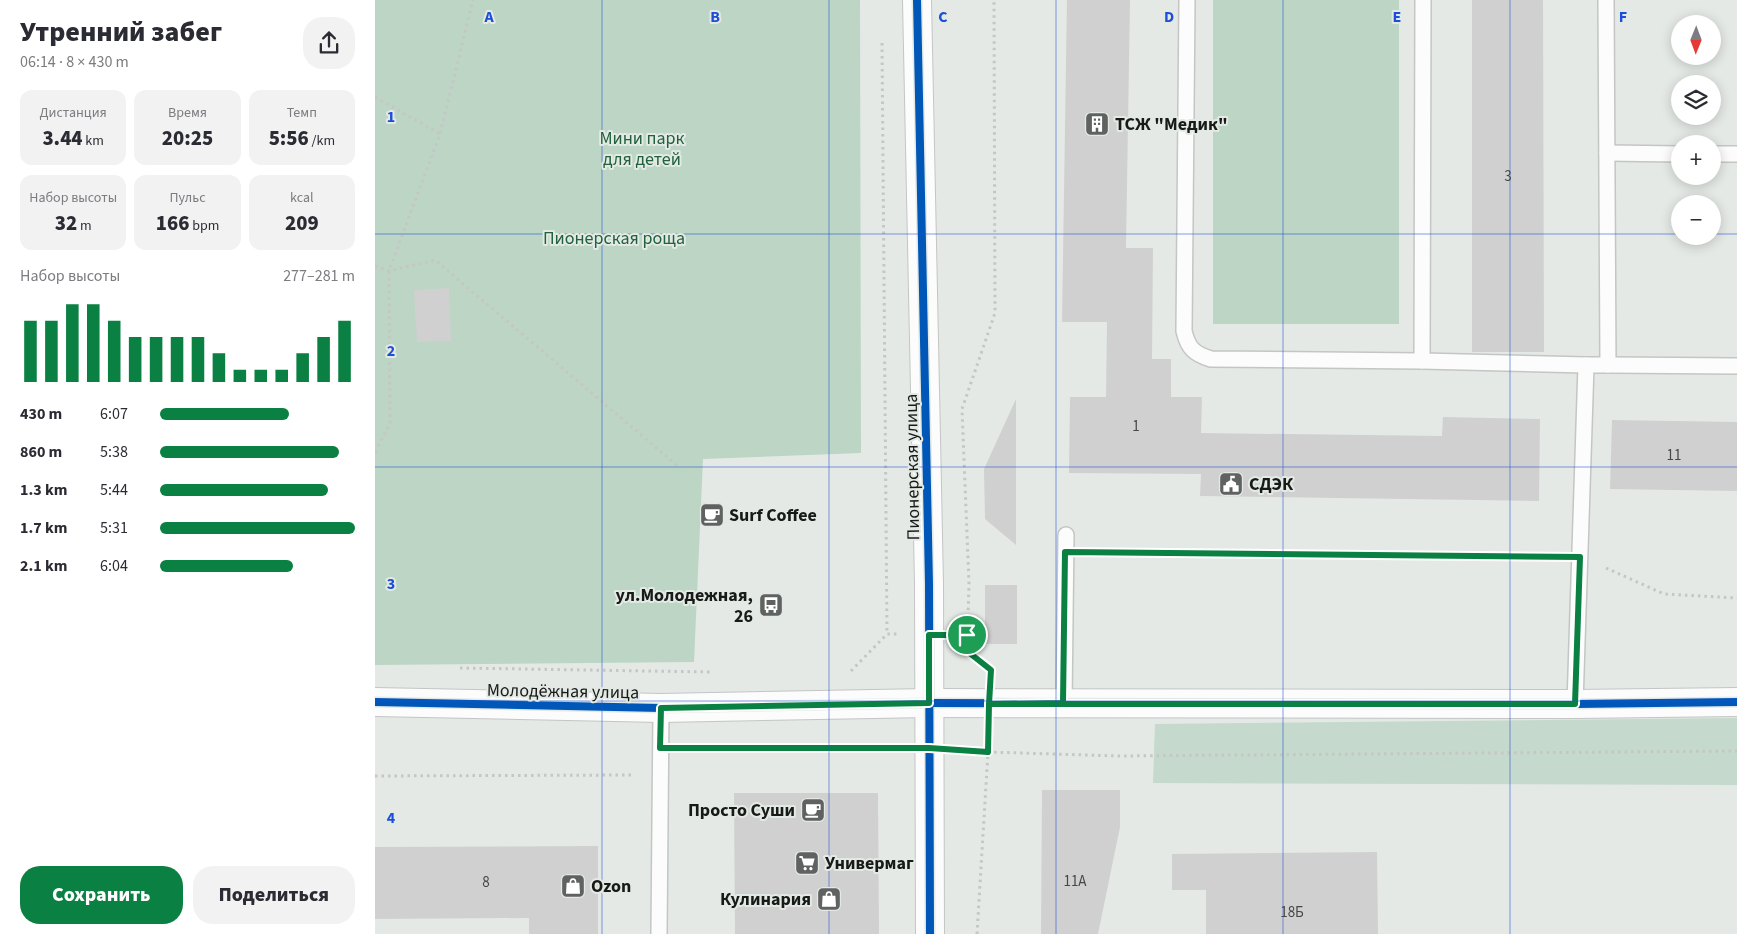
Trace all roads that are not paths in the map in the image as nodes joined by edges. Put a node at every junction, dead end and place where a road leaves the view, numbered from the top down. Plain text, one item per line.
1 (917, 0) edge
2 (1187, 0) edge
3 (1423, 0) edge
4 (1606, 0) edge
5 (1607, 153) junction
6 (1671, 154) edge
7 (1721, 154) edge
8 (1737, 154) edge
9 (1422, 361) junction
10 (1608, 364) junction
11 (1586, 365) junction
12 (1737, 366) edge
13 (1066, 535) dead end
14 (375, 702) edge
15 (1737, 702) edge
16 (929, 703) junction
17 (1063, 703) junction
18 (1575, 704) junction
19 (661, 708) junction
20 (659, 934) edge
21 (930, 934) edge

1 - 16 street, Пионерская улица
2 - 9 lane
3 - 9 lane
4 - 5 lane
5 - 6 lane
5 - 10 lane
7 - 8 lane
9 - 11 lane
10 - 11 lane
10 - 12 lane
11 - 18 lane
13 - 17 lane
14 - 19 street, Молодёжная улица
15 - 18 street, Молодёжная улица
16 - 17 street, Молодёжная улица
16 - 19 street, Молодёжная улица
16 - 21 street, Пионерская улица
17 - 18 street, Молодёжная улица
19 - 20 lane

